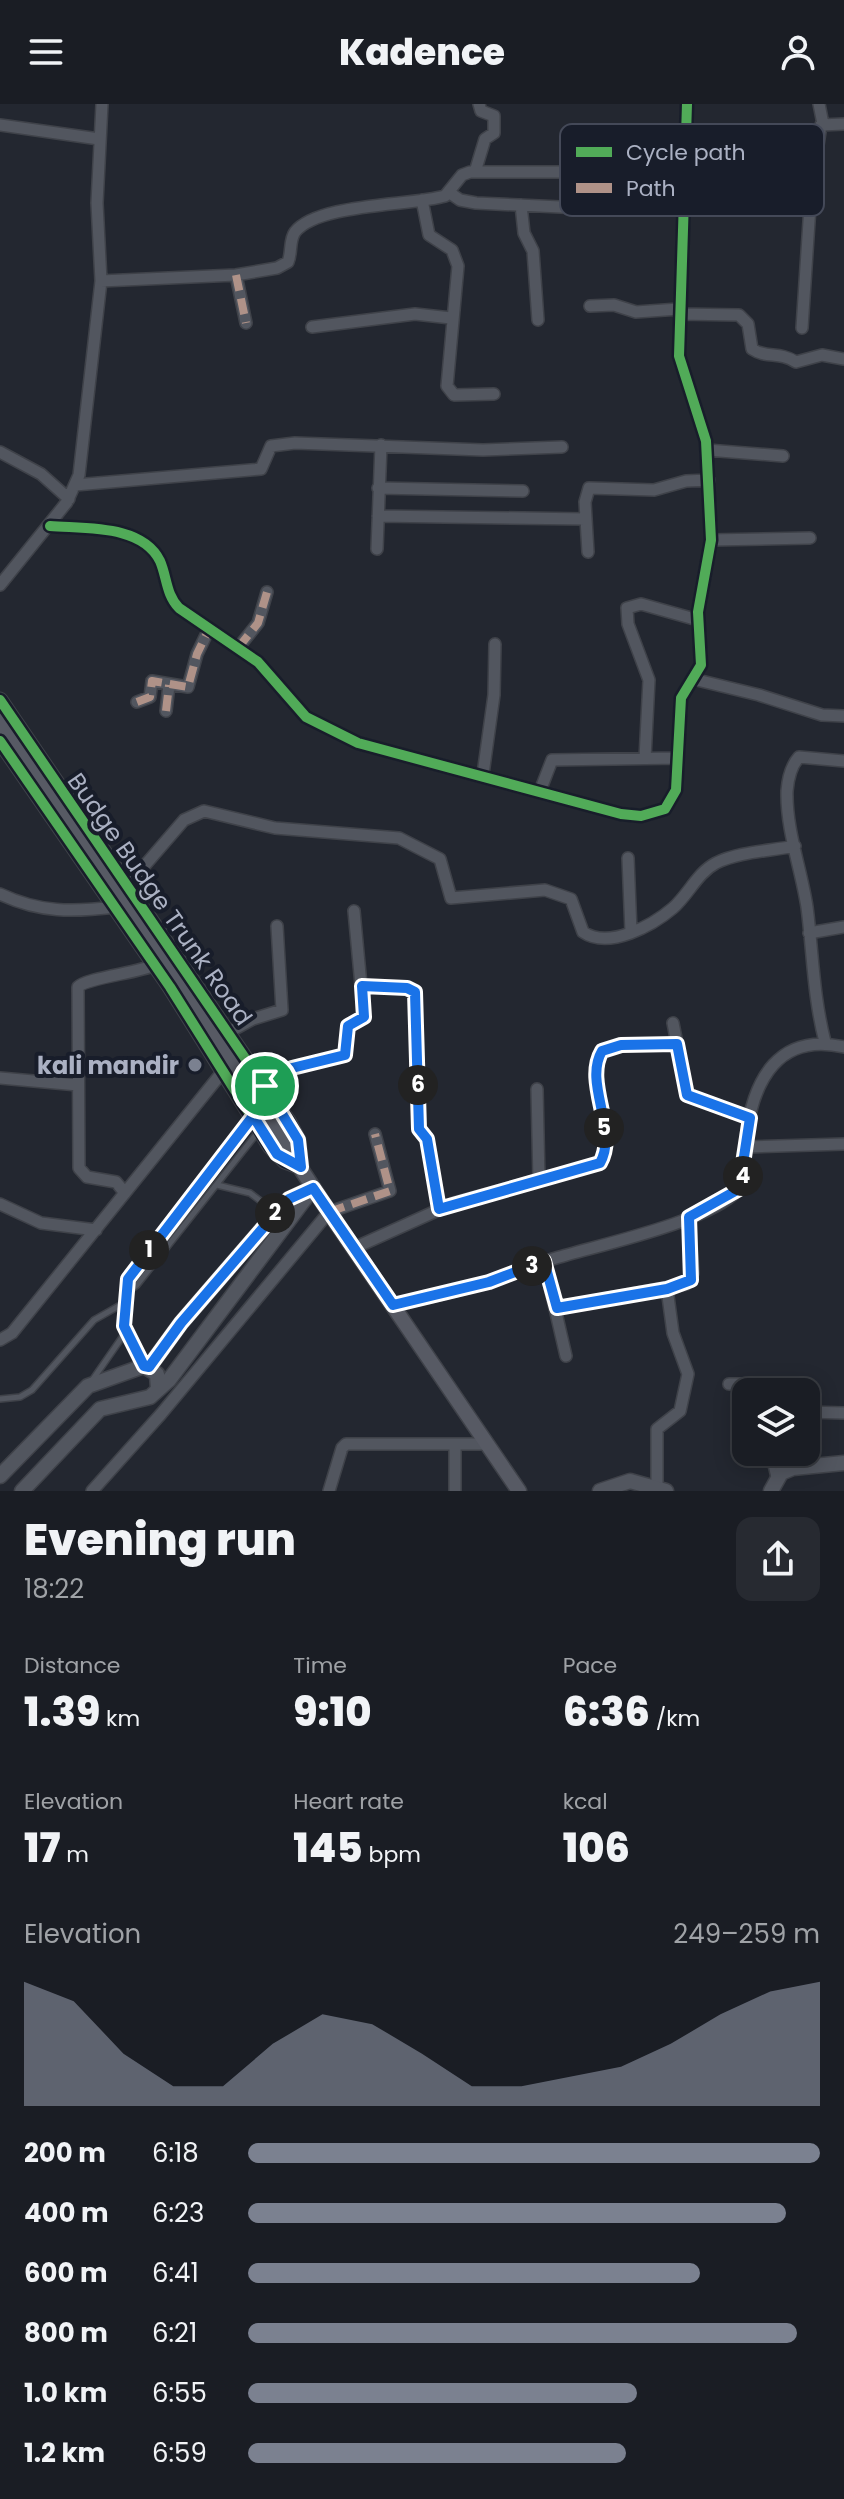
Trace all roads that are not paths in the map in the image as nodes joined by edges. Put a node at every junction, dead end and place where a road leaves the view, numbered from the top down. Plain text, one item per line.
1 (102, 104) edge
2 (479, 104) edge
3 (687, 104) edge
4 (819, 104) edge
5 (686, 124) edge
6 (823, 124) joint
7 (844, 124) edge
8 (0, 125) edge
9 (99, 139) junction
10 (475, 172) junction
11 (560, 172) edge
12 (450, 193) junction
13 (422, 200) junction
14 (521, 205) junction
15 (560, 206) edge
16 (683, 216) edge
17 (809, 216) edge
18 (236, 275) junction
19 (101, 281) junction
20 (590, 306) dead end
21 (679, 312) junction
22 (451, 318) junction
23 (538, 320) dead end
24 (246, 323) dead end
25 (312, 327) dead end
26 (802, 328) dead end
27 (844, 359) edge
28 (494, 394) dead end
29 (381, 445) junction
30 (562, 447) dead end
31 (707, 450) junction
32 (0, 452) edge
33 (783, 456) dead end
34 (709, 480) junction
35 (75, 485) junction
36 (378, 488) junction
37 (523, 491) dead end
38 (69, 499) junction
39 (378, 516) junction
40 (586, 519) junction
41 (50, 526) junction
42 (810, 538) dead end
43 (711, 540) junction
44 (377, 549) dead end
45 (588, 552) dead end
46 (0, 585) edge
47 (267, 592) dead end
48 (698, 620) junction
49 (209, 629) junction
50 (495, 644) dead end
51 (238, 648) junction
52 (693, 679) junction
53 (169, 685) junction
54 (0, 700) edge
55 (137, 702) dead end
56 (166, 711) dead end
57 (844, 716) edge
58 (0, 721) edge
59 (0, 742) edge
60 (645, 758) junction
61 (677, 758) junction
62 (844, 761) edge
63 (483, 774) junction
64 (540, 791) junction
65 (795, 846) junction
66 (628, 858) dead end
67 (126, 884) junction
68 (0, 894) edge
69 (111, 902) junction
70 (354, 911) dead end
71 (277, 926) dead end
72 (844, 927) edge
73 (631, 932) junction
74 (809, 933) junction
75 (155, 965) junction
76 (362, 986) junction
77 (673, 1023) dead end
78 (229, 1032) junction
79 (825, 1042) junction
80 (677, 1044) junction
81 (844, 1047) edge
82 (224, 1070) junction
83 (0, 1078) edge
84 (78, 1085) junction
85 (265, 1086) junction
86 (537, 1089) dead end
87 (253, 1116) junction
88 (750, 1118) junction
89 (261, 1130) junction
90 (375, 1134) dead end
91 (844, 1144) edge
92 (746, 1147) junction
93 (301, 1167) junction
94 (539, 1181) junction
95 (217, 1185) junction
96 (313, 1188) junction
97 (125, 1193) junction
98 (0, 1204) edge
99 (439, 1209) junction
100 (329, 1212) junction
101 (276, 1213) junction
102 (689, 1217) junction
103 (96, 1230) junction
104 (354, 1248) junction
105 (544, 1261) junction
106 (667, 1289) junction
107 (124, 1295) junction
108 (124, 1303) junction
109 (393, 1305) junction
110 (557, 1308) junction
111 (125, 1333) junction
112 (0, 1340) edge
113 (566, 1356) dead end
114 (141, 1369) junction
115 (729, 1384) dead end
116 (732, 1384) edge
117 (88, 1386) junction
118 (158, 1389) junction
119 (139, 1398) junction
120 (0, 1399) edge
121 (820, 1412) edge
122 (844, 1413) edge
123 (455, 1444) junction
124 (487, 1444) junction
125 (820, 1460) edge
126 (844, 1463) edge
127 (796, 1466) edge
128 (0, 1476) edge
129 (774, 1484) edge
130 (661, 1489) edge
131 (22, 1491) edge
132 (92, 1491) edge
133 (329, 1491) edge
134 (455, 1491) edge
135 (519, 1491) edge
136 (600, 1491) edge

1 - 9 street
2 - 10 street
3 - 5 street
4 - 6 street
6 - 7 street
8 - 9 street
9 - 19 street
10 - 11 street
10 - 12 street
12 - 13 street
12 - 14 street
13 - 18 street
13 - 22 street
14 - 15 street
14 - 23 street
16 - 21 street
17 - 26 street
18 - 19 street
18 - 24 street
19 - 35 street
20 - 21 street
21 - 27 street
21 - 31 street
22 - 25 street
22 - 28 street
29 - 30 street
29 - 35 street
29 - 36 street
31 - 33 street
31 - 34 street
32 - 38 street
34 - 40 street
34 - 43 street
35 - 38 street
36 - 37 street
36 - 39 street
38 - 41 street
39 - 40 street
39 - 44 street
40 - 45 street
41 - 46 street
41 - 49 street
42 - 43 street
43 - 48 street
47 - 51 street
48 - 52 street
48 - 60 street
49 - 51 street
49 - 53 street
50 - 63 street
51 - 63 street
52 - 57 street
52 - 61 street
53 - 55 street
53 - 56 street
54 - 67 street, Budge Budge Trunk Road
58 - 93 main road
59 - 69 street, Budge Budge Trunk Road
60 - 61 street
60 - 64 street
61 - 64 street
62 - 65 street
63 - 64 street
65 - 73 street
65 - 74 street
66 - 73 street
67 - 73 street
67 - 78 street, Budge Budge Trunk Road
68 - 69 street
69 - 75 street, Budge Budge Trunk Road
70 - 76 street
71 - 78 street
72 - 74 street
74 - 79 street
75 - 82 street, Budge Budge Trunk Road
75 - 84 street
76 - 85 street
76 - 99 street
77 - 80 street
78 - 85 street, Budge Budge Trunk Road
79 - 81 street
79 - 88 street
80 - 88 street
80 - 94 street
82 - 87 street, Budge Budge Trunk Road
82 - 97 street
83 - 84 street
84 - 97 street
85 - 93 street, Budge Budge Trunk Road
86 - 94 street
87 - 89 street, Budge Budge Trunk Road
87 - 107 lane
88 - 92 street
89 - 93 street, Budge Budge Trunk Road
89 - 95 lane
90 - 100 street
91 - 92 street
92 - 102 street
93 - 96 main road
94 - 99 street
95 - 101 lane
95 - 107 lane
96 - 100 main road
96 - 101 street
96 - 118 street
97 - 103 street
98 - 103 street
99 - 104 street
100 - 104 main road
100 - 132 street
101 - 114 street
102 - 105 street
102 - 106 street
103 - 112 street
104 - 109 main road
105 - 109 street
105 - 110 street
106 - 110 street
106 - 130 street
107 - 108 lane
108 - 111 lane
108 - 120 lane
109 - 124 main road
110 - 113 street
111 - 114 lane
111 - 117 lane
114 - 117 street
114 - 118 street
114 - 119 street
115 - 116 street
117 - 128 street
118 - 119 street
119 - 131 street
121 - 122 street
123 - 124 street
123 - 133 street
123 - 134 street
124 - 135 main road
125 - 126 street
127 - 129 street
130 - 136 street

